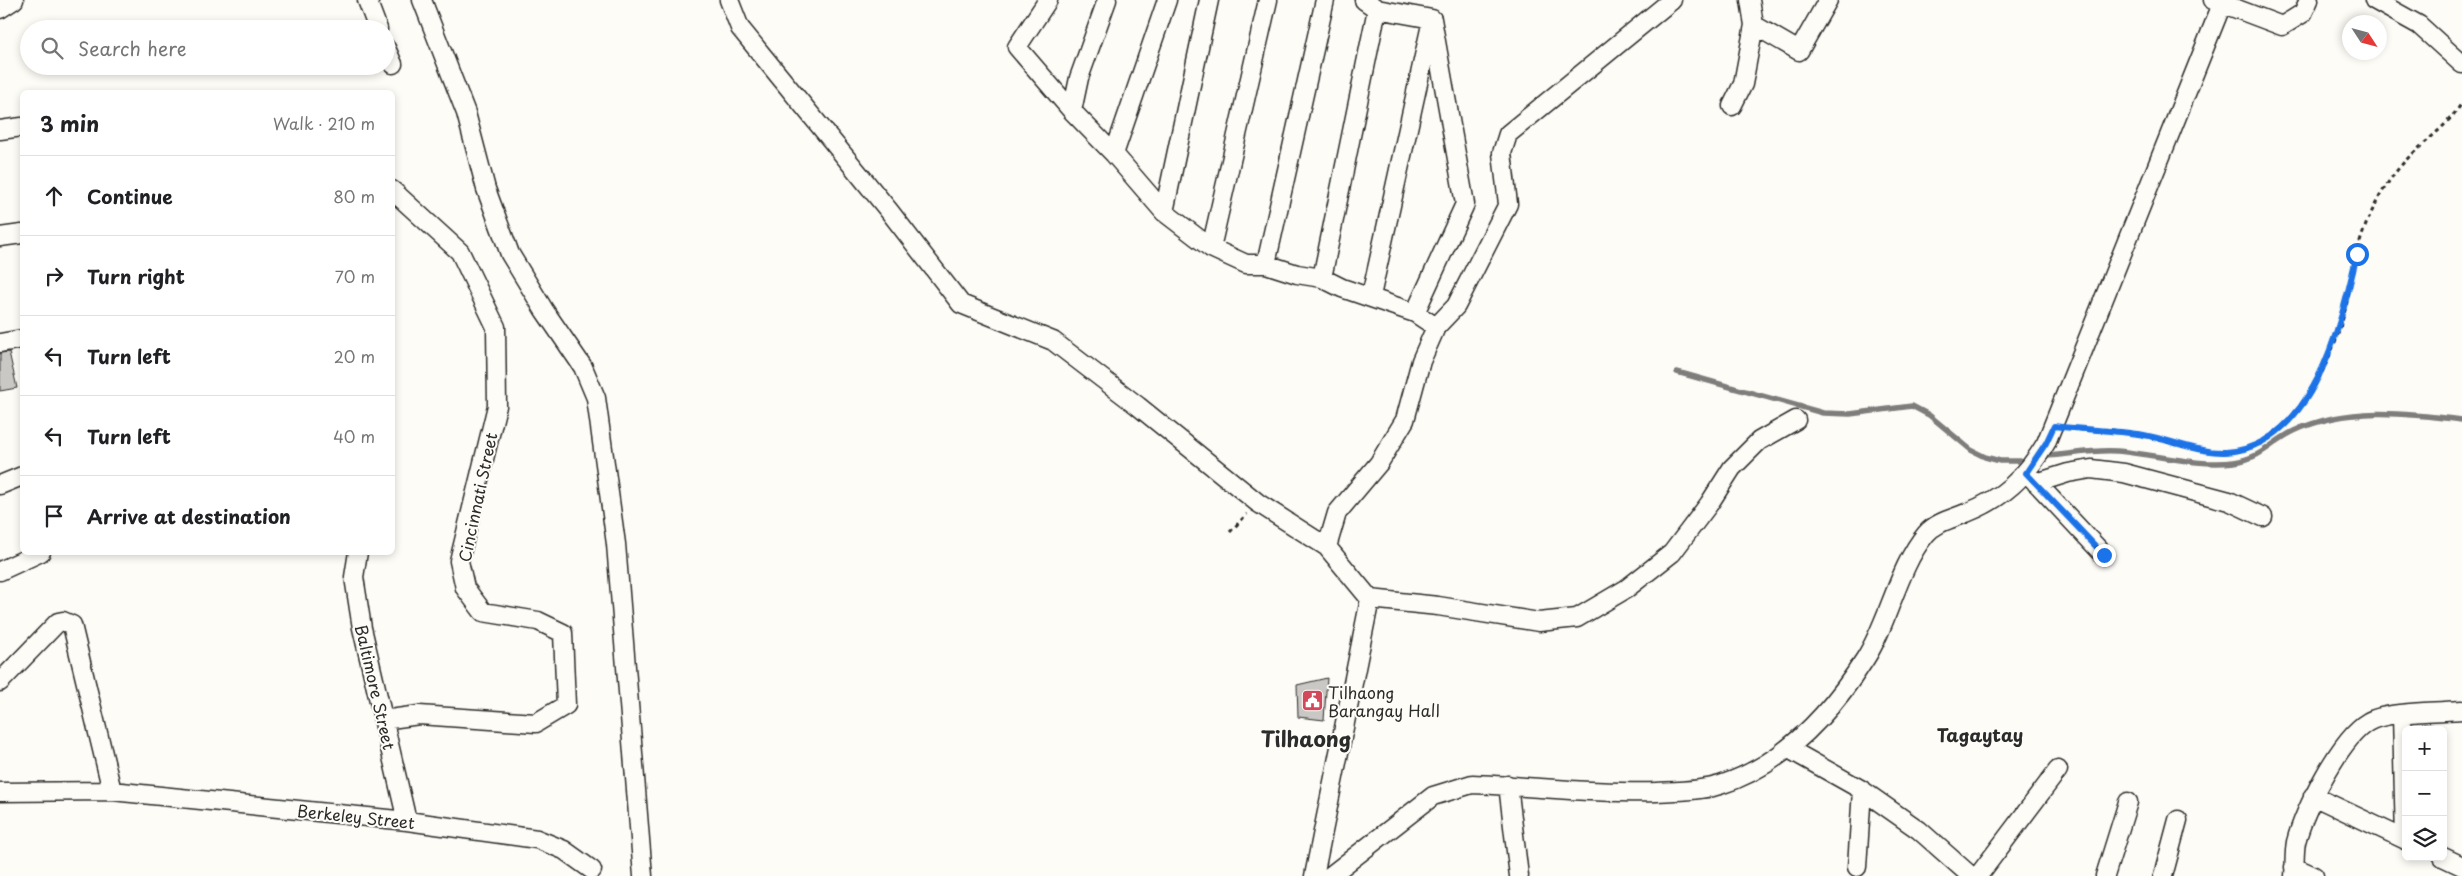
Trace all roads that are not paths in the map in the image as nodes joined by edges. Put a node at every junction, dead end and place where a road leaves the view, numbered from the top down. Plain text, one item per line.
1 (14, 0) edge
2 (367, 0) edge
3 (422, 0) edge
4 (729, 0) edge
5 (1048, 0) edge
6 (1107, 0) edge
7 (1167, 0) edge
8 (1209, 0) edge
9 (1268, 0) edge
10 (1325, 0) edge
11 (1672, 0) edge
12 (1750, 0) edge
13 (1828, 0) edge
14 (2309, 0) edge
15 (2374, 0) edge
16 (2218, 2) edge
17 (1371, 4) edge
18 (0, 9) edge
19 (1432, 19) junction
20 (375, 20) edge
21 (1754, 26) junction
22 (2462, 64) edge
23 (1732, 106) dead end
24 (1072, 111) junction
25 (20, 127) edge
26 (0, 130) edge
27 (1114, 154) junction
28 (395, 193) edge
29 (1164, 212) junction
30 (20, 234) edge
31 (0, 237) edge
32 (1211, 248) junction
33 (1266, 264) junction
34 (1322, 278) junction
35 (1371, 296) junction
36 (1415, 313) junction
37 (1436, 327) junction
38 (20, 339) edge
39 (0, 343) edge
40 (1796, 420) dead end
41 (20, 477) edge
42 (2031, 478) junction
43 (0, 485) edge
44 (2263, 517) dead end
45 (1327, 547) junction
46 (35, 555) edge
47 (358, 555) edge
48 (2104, 555) dead end
49 (0, 571) edge
50 (1370, 599) junction
51 (0, 682) edge
52 (2462, 710) edge
53 (2402, 714) junction
54 (383, 720) junction
55 (1789, 749) junction
56 (2058, 770) dead end
57 (1508, 785) junction
58 (1862, 790) junction
59 (112, 791) junction
60 (0, 792) edge
61 (2313, 796) junction
62 (2128, 802) dead end
63 (2405, 816) edge
64 (407, 820) junction
65 (2178, 820) dead end
66 (2402, 838) edge
67 (2447, 859) edge
68 (2462, 866) edge
69 (1857, 867) dead end
70 (592, 870) dead end
71 (2294, 872) edge
72 (643, 876) edge
73 (1314, 876) edge
74 (1330, 876) edge
75 (1519, 876) edge
76 (1971, 876) edge
77 (1978, 876) edge
78 (2105, 876) edge
79 (2163, 876) edge
80 (2314, 876) edge

1 - 18 street
2 - 20 street
3 - 72 street
4 - 45 street
5 - 24 street
6 - 24 street
7 - 27 street
8 - 29 street
9 - 32 street
10 - 33 street
11 - 37 street
12 - 21 street
13 - 21 street
14 - 16 street
15 - 22 street
16 - 42 street
17 - 19 street
17 - 34 street
19 - 35 street
19 - 36 street
21 - 23 street
24 - 27 street
25 - 26 street
27 - 29 street
28 - 54 street, Cincinnati Street
29 - 32 street
30 - 31 street
32 - 33 street
33 - 34 street
34 - 35 street
35 - 36 street
36 - 37 street
37 - 45 street
38 - 39 street
40 - 50 street
41 - 43 street
42 - 44 street
42 - 48 street
42 - 55 street
45 - 50 street
46 - 49 street
47 - 54 street, Baltimore Street
50 - 73 street
51 - 59 street
52 - 53 street
53 - 61 street
53 - 63 street
54 - 64 street, Baltimore Street
55 - 57 street
55 - 58 street
56 - 77 street
57 - 74 street
57 - 75 street
58 - 69 street
58 - 76 street
59 - 60 street, Berkeley Street
59 - 64 street, Berkeley Street
61 - 66 street
61 - 71 street
62 - 78 street
64 - 70 street, Berkeley Street
65 - 79 street
67 - 68 street
71 - 80 street

